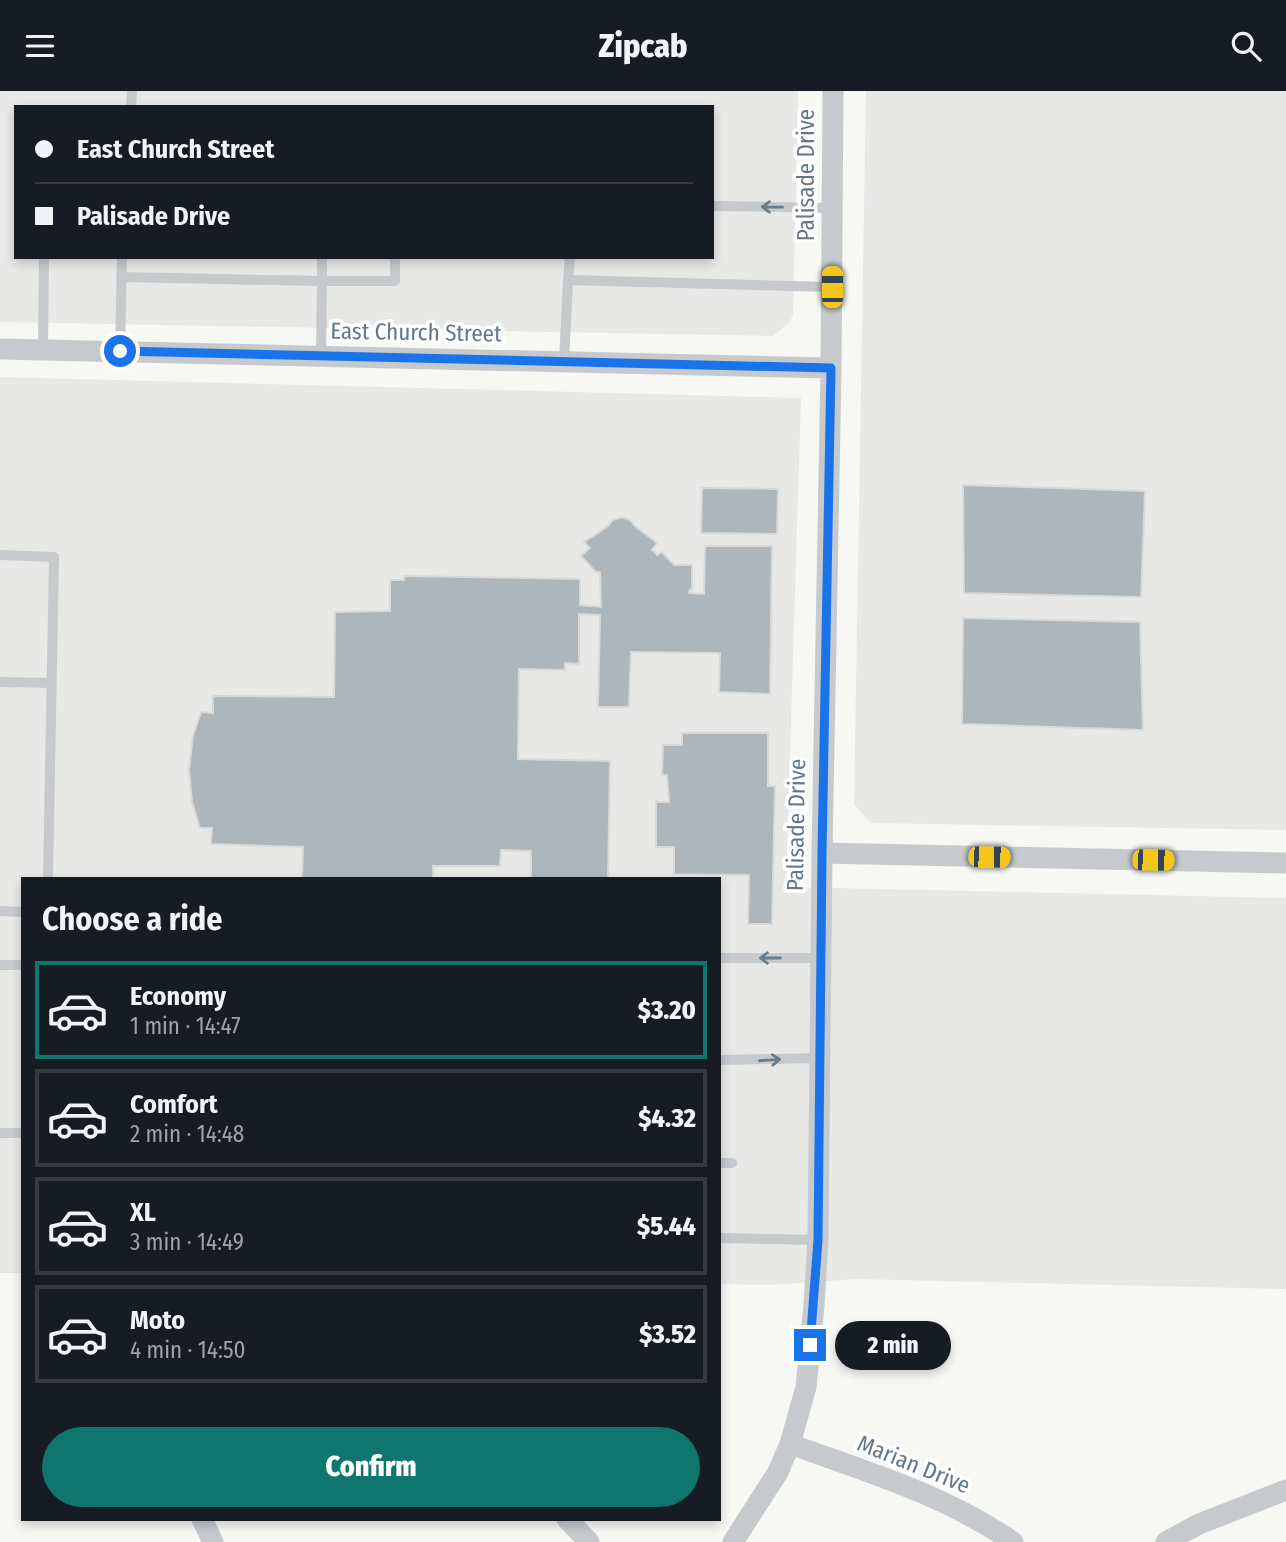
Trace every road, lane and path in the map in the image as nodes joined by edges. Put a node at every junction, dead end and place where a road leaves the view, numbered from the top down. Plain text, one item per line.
1 (833, 91) edge
2 (714, 207) edge
3 (832, 208) junction
4 (44, 259) edge
5 (122, 259) edge
6 (322, 259) edge
7 (395, 259) edge
8 (570, 259) edge
9 (121, 277) junction
10 (568, 280) junction
11 (322, 281) junction
12 (832, 287) junction
13 (0, 349) edge
14 (43, 349) junction
15 (120, 351) junction
16 (321, 356) junction
17 (564, 362) junction
18 (831, 368) junction
19 (0, 555) edge
20 (0, 682) edge
21 (52, 683) junction
22 (822, 853) junction
23 (1286, 863) edge
24 (48, 877) edge
25 (0, 911) edge
26 (21, 912) edge
27 (721, 958) edge
28 (822, 958) junction
29 (0, 965) edge
30 (21, 965) edge
31 (820, 1058) junction
32 (721, 1060) edge
33 (0, 1133) edge
34 (21, 1133) edge
35 (721, 1163) edge
36 (732, 1163) dead end
37 (721, 1238) edge
38 (818, 1240) junction
39 (790, 1444) junction
40 (1286, 1490) edge
41 (203, 1521) edge
42 (569, 1521) edge
43 (213, 1542) edge
44 (589, 1542) edge
45 (733, 1542) edge
46 (1013, 1542) edge
47 (1166, 1542) edge

1 - 3 street, Palisade Drive
3 -> 2 lane
3 - 12 street, Palisade Drive
4 - 14 lane
5 - 9 lane
6 - 11 lane
7 - 11 lane
8 - 10 lane
9 - 11 lane
9 - 15 lane
10 - 12 lane
10 - 17 lane
11 - 16 lane
12 - 18 street, Palisade Drive
13 - 14 street, East Church Street
14 - 15 street, East Church Street
15 - 16 street, East Church Street
16 - 17 street, East Church Street
17 - 18 street, East Church Street
18 - 22 street, Palisade Drive
19 - 21 lane
20 - 21 lane
21 - 24 lane
22 - 23 street
22 - 28 street, Palisade Drive
25 - 26 lane
28 -> 27 lane
28 - 31 street, Palisade Drive
29 - 30 lane
32 -> 31 lane
31 - 38 street, Palisade Drive
33 - 34 lane
35 - 36 lane
37 - 38 lane
38 - 39 street, Palisade Drive
39 - 45 street, Palisade Drive
39 - 46 street, Marian Drive
40 - 47 street
41 - 43 street
42 - 44 street

